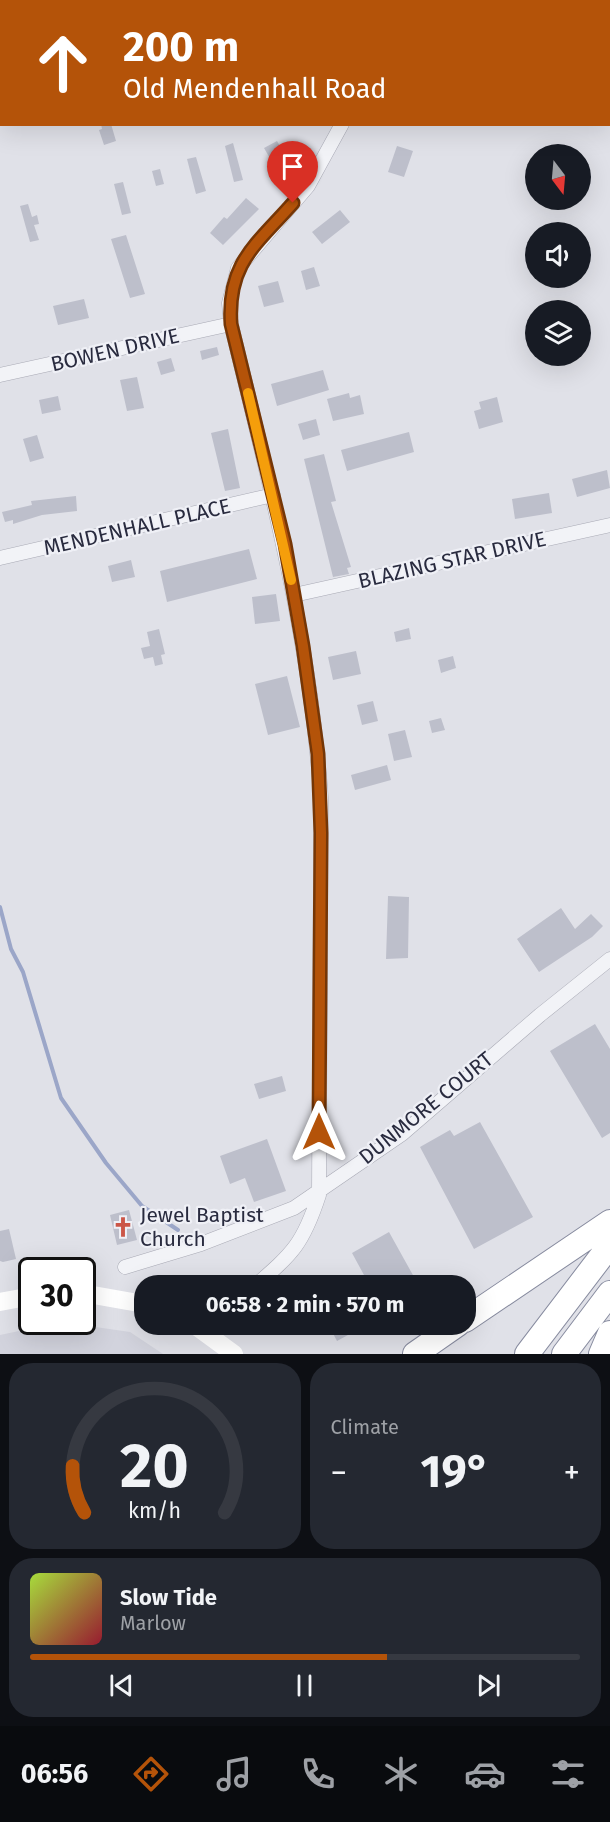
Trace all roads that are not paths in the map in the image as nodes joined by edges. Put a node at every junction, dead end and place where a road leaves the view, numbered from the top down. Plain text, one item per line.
1 (341, 126) edge
2 (231, 324) junction
3 (0, 375) edge
4 (273, 495) junction
5 (610, 525) edge
6 (0, 558) edge
7 (294, 595) junction
8 (610, 959) edge
9 (319, 1191) junction
10 (610, 1222) edge
11 (610, 1245) edge
12 (125, 1267) dead end
13 (267, 1275) edge
14 (610, 1293) edge
15 (96, 1295) edge
16 (18, 1299) edge
17 (0, 1302) edge
18 (134, 1302) edge
19 (476, 1313) edge
20 (610, 1333) edge
21 (212, 1335) edge
22 (442, 1335) edge
23 (234, 1354) edge
24 (415, 1354) edge
25 (527, 1354) edge
26 (564, 1354) edge
27 (601, 1354) edge

1 - 2 street
2 - 3 street, BOWEN DRIVE
2 - 4 street
4 - 6 street, MENDENHALL PLACE
4 - 7 street
5 - 7 street, BLAZING STAR DRIVE
7 - 9 street
8 - 9 street, DUNMORE COURT
9 - 12 street, DUNMORE COURT
9 - 13 street
10 - 19 highway
11 - 25 highway
14 - 26 highway
15 - 18 main road
16 - 17 main road
20 - 27 highway
21 - 23 main road
22 - 24 highway

